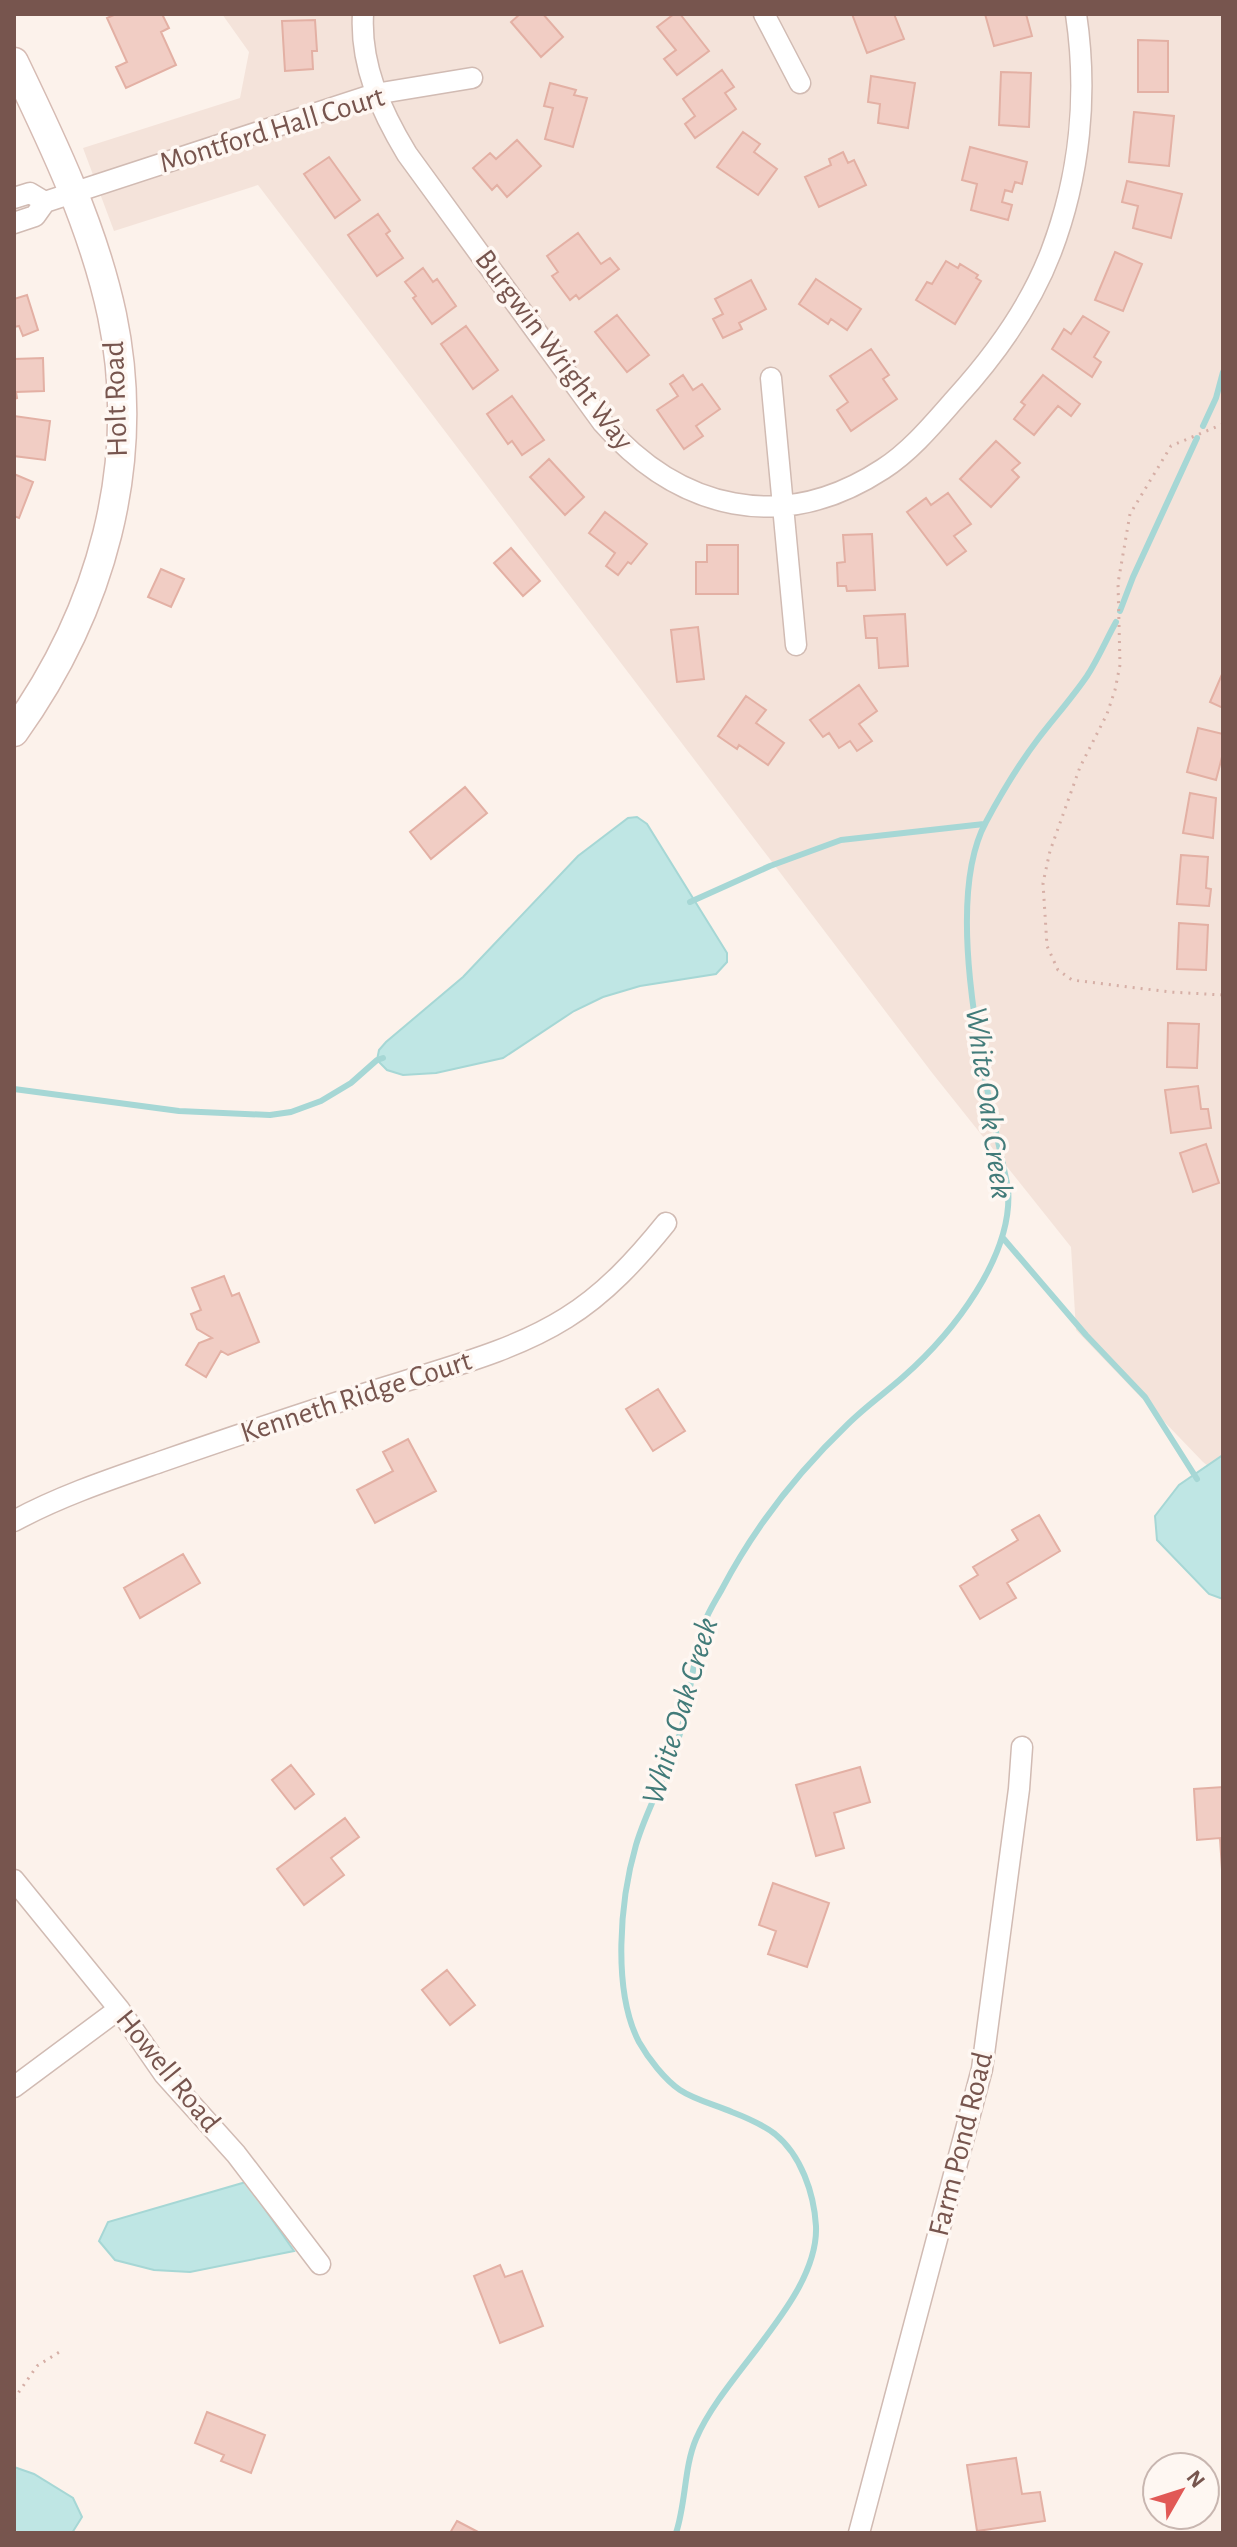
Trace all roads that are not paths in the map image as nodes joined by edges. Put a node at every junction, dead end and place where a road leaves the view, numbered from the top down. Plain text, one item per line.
1 (363, 14) edge
2 (764, 14) edge
3 (1076, 14) edge
4 (14, 62) edge
5 (472, 78) dead end
6 (800, 83) dead end
7 (375, 94) junction
8 (74, 193) junction
9 (14, 198) edge
10 (45, 202) junction
11 (14, 223) edge
12 (771, 378) dead end
13 (783, 505) junction
14 (796, 645) dead end
15 (14, 732) edge
16 (666, 1223) dead end
17 (14, 1521) edge
18 (1022, 1747) dead end
19 (14, 1880) edge
20 (119, 2009) junction
21 (14, 2087) edge
22 (320, 2264) dead end
23 (859, 2533) edge

1 - 7 street, Burgwin Wright Way
2 - 6 street
3 - 13 street, Burgwin Wright Way
4 - 8 street, Holt Road
5 - 7 street, Montford Hall Court
7 - 8 street, Montford Hall Court
7 - 13 street, Burgwin Wright Way
8 - 10 street, Montford Hall Court
8 - 15 street, Holt Road
9 - 10 street
10 - 11 street
12 - 13 street
13 - 14 street
16 - 17 street, Kenneth Ridge Court
18 - 23 street, Farm Pond Road
19 - 20 street, Howell Road
20 - 21 street
20 - 22 street, Howell Road

